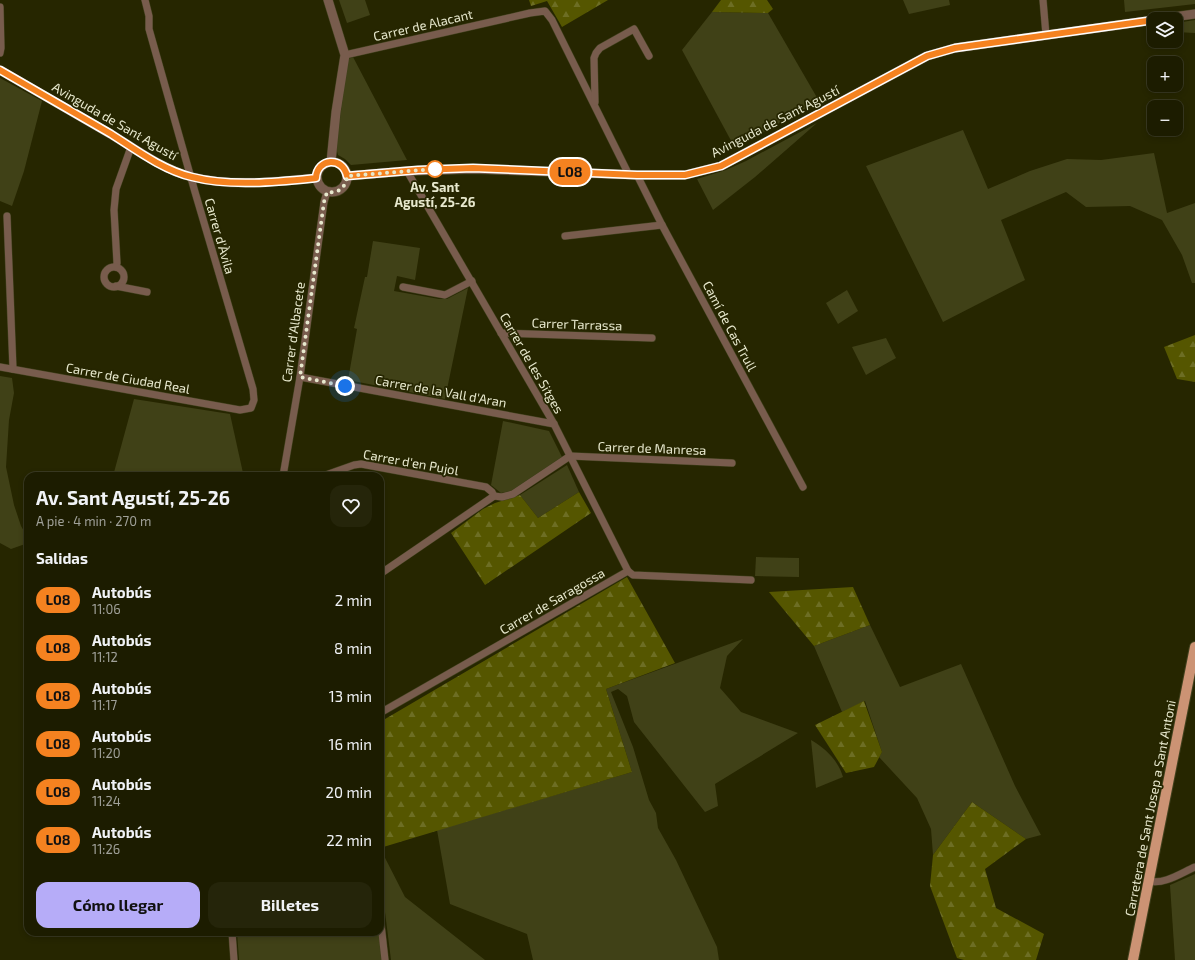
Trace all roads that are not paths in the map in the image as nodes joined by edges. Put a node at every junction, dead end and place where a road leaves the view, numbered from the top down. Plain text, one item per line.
1 (145, 0) edge
2 (328, 0) edge
3 (1043, 0) edge
4 (0, 7) edge
5 (1195, 14) edge
6 (1183, 16) edge
7 (552, 20) joint
8 (1147, 21) edge
9 (1046, 35) junction
10 (0, 53) edge
11 (345, 55) junction
12 (649, 56) dead end
13 (0, 70) edge
14 (595, 104) junction
15 (131, 146) junction
16 (331, 162) junction
17 (408, 171) junction
18 (633, 175) junction
19 (191, 176) junction
20 (347, 176) junction
21 (316, 178) junction
22 (327, 192) junction
23 (7, 216) dead end
24 (662, 225) junction
25 (565, 236) dead end
26 (116, 267) junction
27 (472, 281) junction
28 (116, 286) junction
29 (403, 288) dead end
30 (147, 292) dead end
31 (501, 333) junction
32 (652, 338) dead end
33 (0, 367) edge
34 (13, 369) junction
35 (300, 377) junction
36 (251, 408) joint
37 (554, 424) junction
38 (570, 456) junction
39 (732, 463) dead end
40 (284, 472) edge
41 (334, 472) edge
42 (802, 487) dead end
43 (494, 496) junction
44 (384, 571) edge
45 (628, 571) junction
46 (751, 580) dead end
47 (1195, 647) edge
48 (1194, 663) edge
49 (384, 711) edge
50 (1195, 867) edge
51 (1149, 881) junction
52 (232, 936) edge
53 (382, 936) edge
54 (234, 960) edge
55 (385, 960) edge
56 (1133, 960) edge

1 - 19 street, Carrer d'Àvila
2 - 11 street
3 - 9 street
4 - 10 street
5 - 6 street
7 - 11 street, Carrer de Alacant
7 - 14 street, Camí de Cas Trull
8 - 9 street, Avinguda de Sant Agustí
9 - 18 street, Avinguda de Sant Agustí
11 - 16 street
12 - 14 street
13 - 15 street, Avinguda de Sant Agustí
14 - 18 street, Camí de Cas Trull
15 - 19 street, Avinguda de Sant Agustí
15 - 26 street
16 - 20 street
16 - 21 street
17 - 18 street, Avinguda de Sant Agustí
17 - 20 street, Avinguda de Sant Agustí
17 - 27 street, Carrer de les Sitges
18 - 24 street, Camí de Cas Trull
19 - 21 street, Avinguda de Sant Agustí
19 - 36 street, Carrer d'Àvila
20 - 22 street
21 - 22 street
22 - 35 street, Carrer d'Albacete
23 - 34 street
24 - 25 street
24 - 42 street, Camí de Cas Trull
26 - 28 street
26 - 28 street
27 - 29 street
27 - 31 street, Carrer de les Sitges
28 - 30 street
31 - 32 street, Carrer Tarrassa
31 - 37 street, Carrer de les Sitges
33 - 34 street, Carrer de Ciudad Real
34 - 36 street, Carrer de Ciudad Real
35 - 37 street, Carrer de la Vall d'Aran
35 - 40 street, Carrer d'Albacete
37 - 38 street, Carrer de les Sitges
38 - 39 street, Carrer de Manresa
38 - 43 street
38 - 45 street, Carrer de les Sitges
41 - 43 street, Carrer d'en Pujol
43 - 44 street
45 - 46 street
45 - 49 street, Carrer de Saragossa
47 - 48 main road, Carretera de Sant Josep a Sant Antoni
48 - 51 main road, Carretera de Sant Josep a Sant Antoni
50 - 51 street
51 - 56 main road, Carretera de Sant Josep a Sant Antoni
52 - 54 street
53 - 55 street

